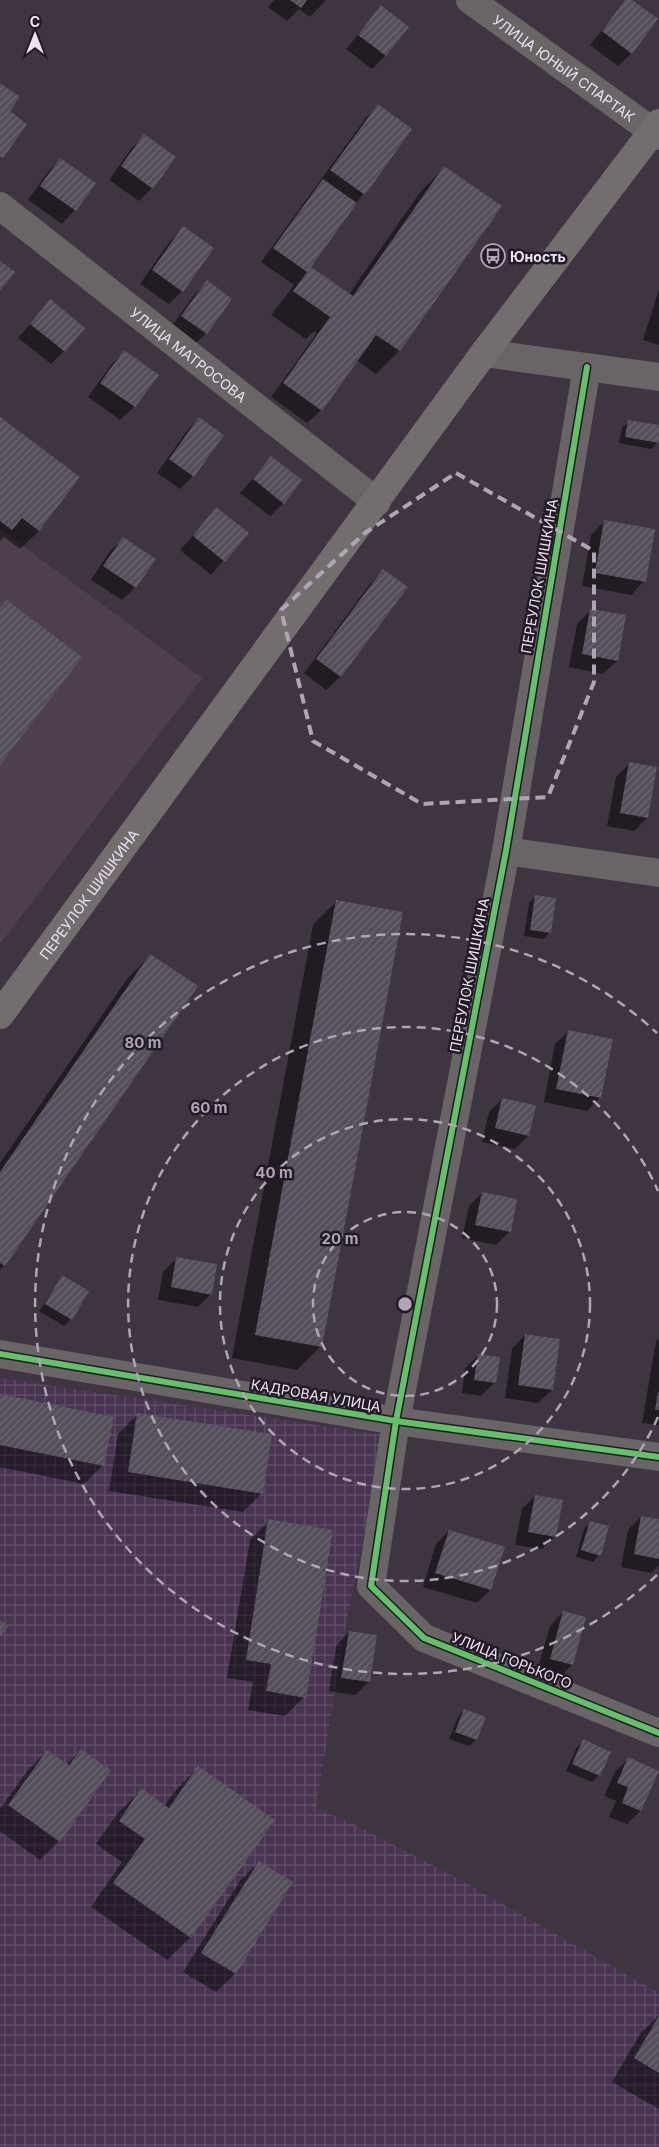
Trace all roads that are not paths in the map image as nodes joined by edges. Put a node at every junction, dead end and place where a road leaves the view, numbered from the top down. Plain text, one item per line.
1 (470, 0) edge
2 (657, 130) edge
3 (0, 206) edge
4 (484, 354) junction
5 (587, 367) junction
6 (659, 377) edge
7 (377, 502) junction
8 (506, 851) junction
9 (659, 873) edge
10 (0, 1015) edge
11 (0, 1354) edge
12 (396, 1421) junction
13 (659, 1457) edge
14 (371, 1586) joint
15 (659, 1733) edge

1 - 2 street, УЛИЦА ЮНЫЙ СПАРТАК
2 - 4 main road, ПЕРЕУЛОК ШИШКИНА
3 - 7 street, УЛИЦА МАТРОСОВА
4 - 5 street
4 - 7 main road, ПЕРЕУЛОК ШИШКИНА
5 - 6 street
5 - 8 street, ПЕРЕУЛОК ШИШКИНА
7 - 10 main road, ПЕРЕУЛОК ШИШКИНА
8 - 9 street
8 - 12 street, ПЕРЕУЛОК ШИШКИНА
11 - 12 street, КАДРОВАЯ УЛИЦА
12 - 13 street, КАДРОВАЯ УЛИЦА
12 - 14 street, ПЕРЕУЛОК ШИШКИНА
14 - 15 street, УЛИЦА ГОРЬКОГО

